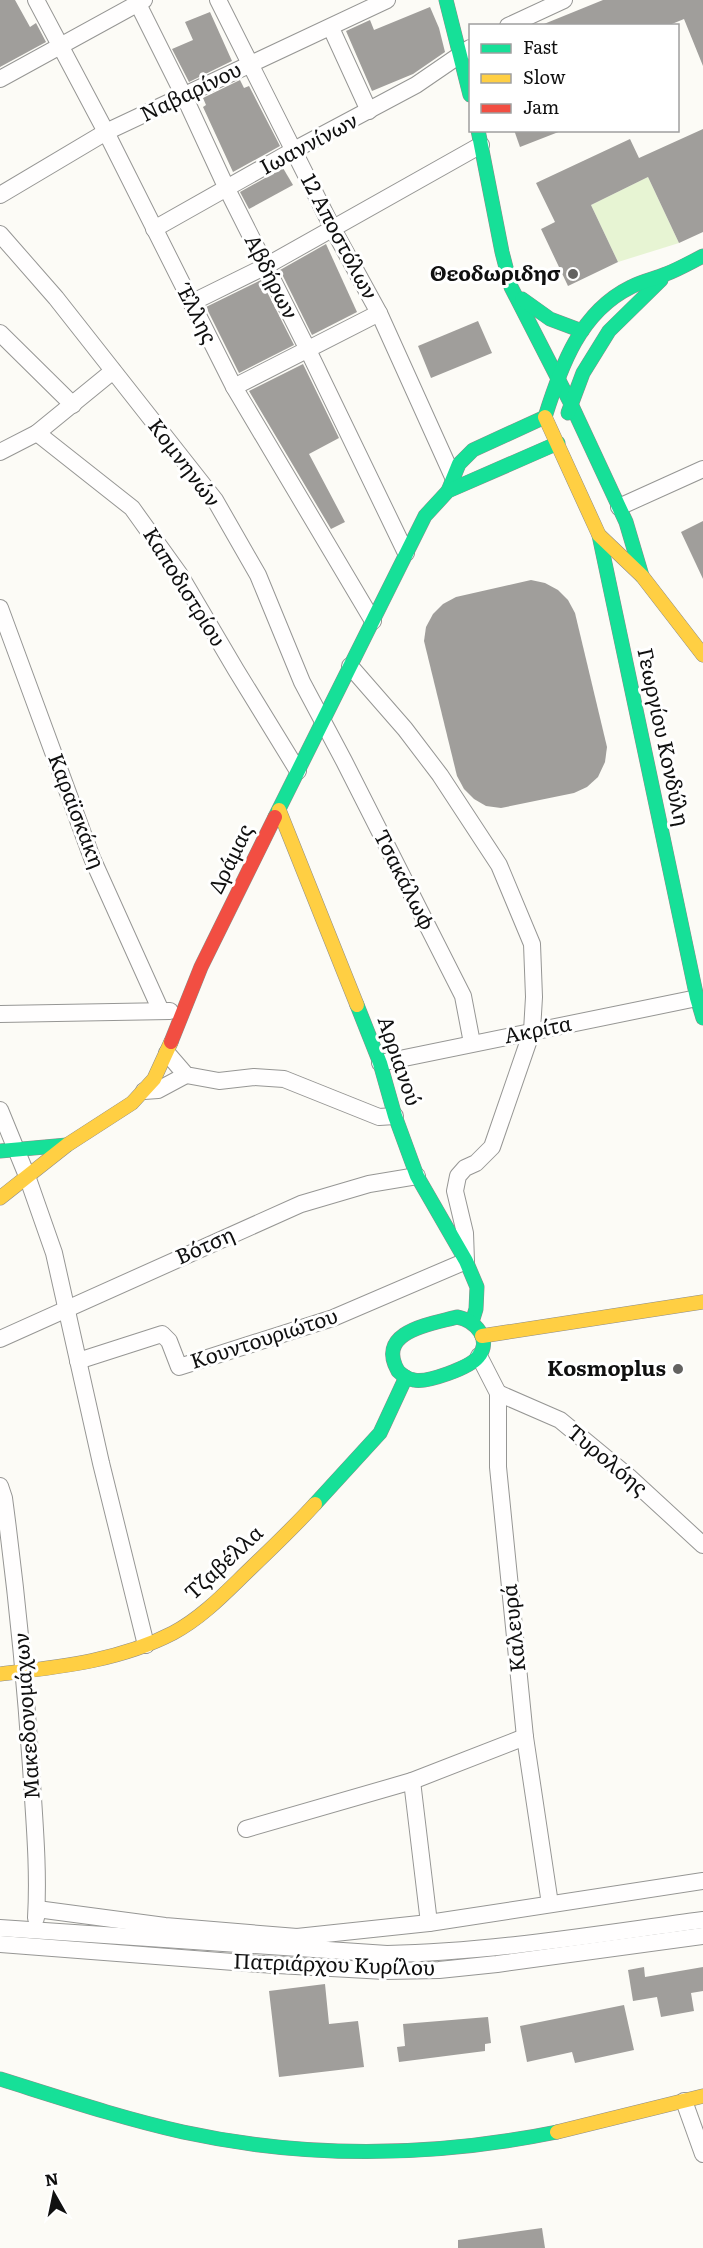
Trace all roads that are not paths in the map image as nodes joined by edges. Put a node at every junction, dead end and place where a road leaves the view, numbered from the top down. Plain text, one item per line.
1 (36, 0) edge
2 (218, 0) edge
3 (387, 0) edge
4 (446, 0) edge
5 (564, 0) edge
6 (139, 1) edge
7 (512, 24) edge
8 (331, 28) junction
9 (61, 46) junction
10 (466, 52) edge
11 (250, 63) junction
12 (469, 78) edge
13 (0, 79) edge
14 (184, 96) junction
15 (369, 111) junction
16 (106, 132) junction
17 (480, 138) edge
18 (294, 150) junction
19 (226, 189) junction
20 (0, 195) edge
21 (154, 229) junction
22 (333, 229) junction
23 (0, 234) edge
24 (703, 256) edge
25 (266, 266) junction
26 (669, 273) junction
27 (511, 287) junction
28 (191, 303) junction
29 (379, 313) junction
30 (582, 331) junction
31 (0, 333) edge
32 (307, 348) junction
33 (113, 371) junction
34 (557, 377) junction
35 (234, 387) junction
36 (571, 404) junction
37 (73, 405) junction
38 (545, 417) junction
39 (37, 433) junction
40 (558, 442) junction
41 (0, 452) edge
42 (703, 469) edge
43 (450, 484) junction
44 (619, 507) junction
45 (599, 535) junction
46 (406, 553) junction
47 (642, 576) junction
48 (0, 608) edge
49 (374, 621) junction
50 (703, 655) edge
51 (350, 666) junction
52 (323, 721) junction
53 (298, 771) junction
54 (279, 810) junction
55 (697, 998) junction
56 (161, 1011) junction
57 (183, 1011) junction
58 (0, 1014) edge
59 (703, 1018) edge
60 (531, 1031) junction
61 (472, 1043) junction
62 (167, 1053) junction
63 (380, 1063) junction
64 (186, 1075) junction
65 (144, 1091) junction
66 (0, 1110) edge
67 (395, 1116) junction
68 (67, 1145) junction
69 (8, 1150) edge
70 (27, 1176) junction
71 (417, 1176) junction
72 (0, 1198) edge
73 (466, 1261) junction
74 (703, 1302) edge
75 (66, 1308) junction
76 (472, 1322) junction
77 (482, 1336) junction
78 (0, 1339) edge
79 (479, 1356) junction
80 (78, 1361) junction
81 (405, 1377) junction
82 (498, 1393) junction
83 (0, 1486) edge
84 (703, 1545) edge
85 (146, 1645) junction
86 (25, 1673) junction
87 (0, 1674) edge
88 (525, 1737) junction
89 (412, 1781) junction
90 (246, 1829) dead end
91 (703, 1881) edge
92 (550, 1904) junction
93 (37, 1909) junction
94 (703, 1920) edge
95 (429, 1923) junction
96 (0, 1928) edge
97 (703, 1936) edge
98 (35, 1939) junction
99 (0, 1944) edge
100 (262, 1947) junction
101 (496, 1956) junction
102 (260, 1964) junction
103 (0, 2079) edge
104 (703, 2096) edge
105 (684, 2101) junction
106 (703, 2154) edge

1 - 9 street, Έλλης
2 - 11 street, 12 Αποστόλων
3 - 8 street, Ναβαρίνου
4 - 10 street
5 - 7 street
6 - 9 street
6 - 14 street, Αβδήρων
8 - 11 street, Ναβαρίνου
8 - 15 street
9 - 13 street
9 - 16 street, Έλλης
10 - 12 street
10 - 15 street, Ιωαννίνων
11 - 14 street, Ναβαρίνου
11 - 18 street, 12 Αποστόλων
14 - 16 street, Ναβαρίνου
14 - 19 street, Αβδήρων
15 - 18 street, Ιωαννίνων
16 - 20 street, Ναβαρίνου
16 - 21 street, Έλλης
17 - 22 street
17 - 27 street
18 - 19 street, Ιωαννίνων
18 - 22 street, 12 Αποστόλων
19 - 21 street, Ιωαννίνων
19 - 25 street, Αβδήρων
21 - 28 street, Έλλης
22 - 25 street
22 - 29 street, 12 Αποστόλων
23 - 33 street, Κομνηνών
24 - 26 street
25 - 28 street
25 - 32 street, Αβδήρων
26 - 30 street
26 - 36 street
27 - 30 street
27 - 34 street
28 - 35 street, Έλλης
29 - 32 street
29 - 43 street, 12 Αποστόλων
30 - 34 street
31 - 37 street
32 - 35 street
32 - 46 street, Αβδήρων
33 - 37 street
33 - 52 street, Κομνηνών
34 - 36 street
34 - 38 street
35 - 49 street, Έλλης
36 - 40 street
36 - 44 street
37 - 39 street
38 - 40 street
38 - 43 street, Δράμας
39 - 41 street
39 - 53 street, Καποδιστρίου
40 - 43 street, Δράμας
40 - 45 street
42 - 44 street
43 - 46 street, Δράμας
44 - 47 street
45 - 47 street
45 - 55 street, Γεωργίου Κονδύλη
46 - 49 street, Δράμας
47 - 50 street
48 - 56 street, Καραϊσκάκη
49 - 51 street, Δράμας
51 - 52 street, Δράμας
51 - 60 street
52 - 53 street, Δράμας
52 - 61 street, Τσακάλωφ
53 - 54 street, Δράμας
54 - 57 street, Δράμας
54 - 63 street, Αρριανού
55 - 59 street, Γεωργίου Κονδύλη
55 - 60 street, Ακρίτα
56 - 57 street
56 - 58 street
57 - 62 street, Δράμας
60 - 61 street, Ακρίτα
60 - 73 street
61 - 63 street, Ακρίτα
62 - 64 street
62 - 65 street, Δράμας
63 - 67 street, Αρριανού
64 - 65 street
64 - 67 street
65 - 68 street, Δράμας
66 - 69 street
67 - 71 street, Αρριανού
68 - 69 street
68 - 70 street, Δράμας
69 - 70 street
70 - 72 street, Δράμας
70 - 75 street
71 - 73 street, Αρριανού
71 - 75 street, Βότση
73 - 76 street, Αρριανού
73 - 80 street, Κουντουριώτου
74 - 77 street
75 - 78 street, Βότση
75 - 80 street
76 - 77 street
76 - 81 street
77 - 79 street
79 - 81 street
79 - 82 street, Καλευρά
80 - 85 street
81 - 85 street, Τζαβέλλα
82 - 84 street, Τυρολόης
82 - 88 street, Καλευρά
83 - 86 street, Μακεδονομάχων
85 - 86 street, Τζαβέλλα
86 - 87 street, Τζαβέλλα
86 - 93 street, Μακεδονομάχων
88 - 89 street
88 - 92 street, Καλευρά
89 - 90 street
89 - 95 street
91 - 92 street
92 - 95 street
93 - 95 street
93 - 98 street, Μακεδονομάχων
94 - 101 street, Πατριάρχου Κυρίλου
96 - 98 street, Πατριάρχου Κυρίλου
97 - 101 street, Πατριάρχου Κυρίλου
98 - 99 street, Πατριάρχου Κυρίλου
98 - 100 street, Πατριάρχου Κυρίλου
98 - 102 street, Πατριάρχου Κυρίλου
100 - 101 street, Πατριάρχου Κυρίλου
100 - 102 street
101 - 102 street, Πατριάρχου Κυρίλου
103 - 105 street
104 - 105 street
105 - 106 street

